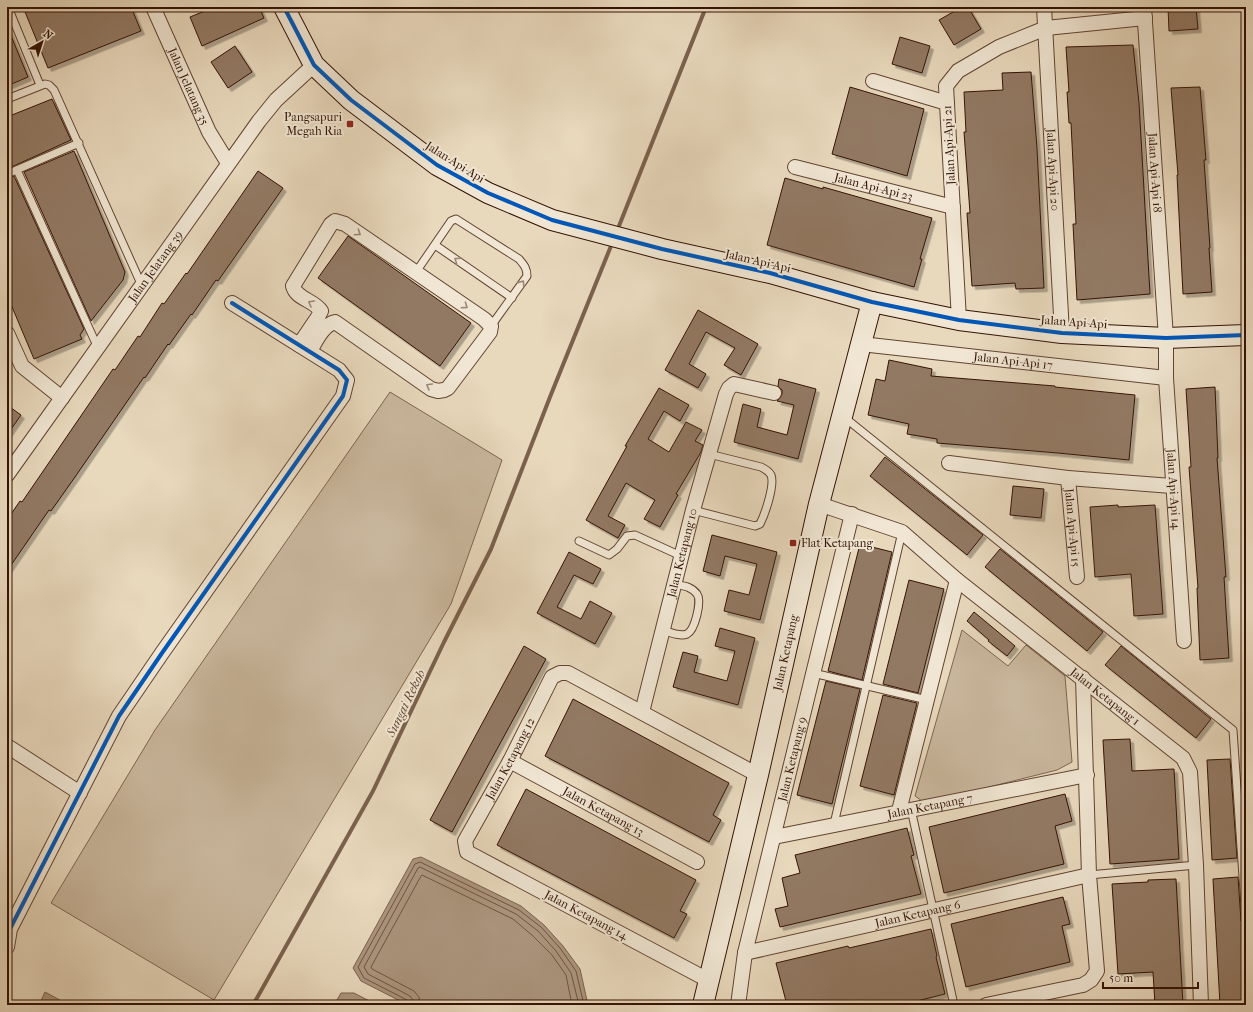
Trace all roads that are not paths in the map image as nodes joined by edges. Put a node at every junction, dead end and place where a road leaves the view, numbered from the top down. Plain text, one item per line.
1 (8, 7) edge
2 (153, 7) edge
3 (284, 7) edge
4 (1044, 7) edge
5 (1145, 13) edge
6 (1046, 28) junction
7 (314, 65) junction
8 (873, 81) dead end
9 (40, 85) junction
10 (7, 99) edge
11 (947, 103) junction
12 (78, 144) junction
13 (228, 163) junction
14 (795, 166) dead end
15 (17, 170) junction
16 (7, 174) edge
17 (952, 207) junction
18 (434, 245) junction
19 (416, 272) junction
20 (142, 286) junction
21 (512, 298) junction
22 (872, 302) junction
23 (232, 303) dead end
24 (959, 320) junction
25 (491, 326) junction
26 (1062, 332) junction
27 (7, 333) edge
28 (1246, 335) edge
29 (1166, 338) junction
30 (861, 344) junction
31 (98, 348) junction
32 (304, 348) junction
33 (1166, 378) junction
34 (774, 393) dead end
35 (62, 398) junction
36 (842, 416) junction
37 (709, 454) junction
38 (949, 463) dead end
39 (7, 475) edge
40 (1068, 478) junction
41 (1172, 486) junction
42 (819, 504) junction
43 (693, 510) junction
44 (852, 514) junction
45 (902, 532) junction
46 (579, 541) dead end
47 (681, 556) junction
48 (1077, 577) dead end
49 (957, 580) junction
50 (674, 584) junction
51 (663, 630) junction
52 (1184, 641) dead end
53 (813, 673) junction
54 (1083, 678) junction
55 (866, 685) junction
56 (927, 700) junction
57 (642, 712) junction
58 (7, 746) edge
59 (510, 761) junction
60 (758, 775) junction
61 (1087, 775) junction
62 (80, 793) junction
63 (905, 810) junction
64 (834, 824) junction
65 (774, 837) junction
66 (466, 848) joint
67 (696, 862) dead end
68 (1196, 865) junction
69 (1090, 875) junction
70 (933, 910) junction
71 (1246, 921) edge
72 (8, 931) edge
73 (7, 947) edge
74 (745, 953) junction
75 (708, 980) junction
76 (703, 1005) edge
77 (738, 1005) edge
78 (954, 1005) edge
79 (986, 1005) edge
80 (1201, 1005) edge

1 - 9 lane
2 - 13 street, Jalan Jelatang 35
3 - 7 street, Jalan Api-Api
4 - 6 street, Jalan Api-Api 20
5 - 6 street, Jalan Api-Api 21
5 - 29 street, Jalan Api-Api 18
6 - 11 street, Jalan Api-Api 21
6 - 26 street, Jalan Api-Api 20
7 - 13 street, Jalan Jelatang 39
7 - 22 street, Jalan Api-Api
8 - 11 street
9 - 10 lane
9 - 12 lane
11 - 17 street, Jalan Api-Api 21
12 - 15 lane
12 - 20 lane
13 - 20 street, Jalan Jelatang 39
14 - 17 street, Jalan Api-Api 23
15 - 16 lane
15 - 31 lane
17 - 24 street, Jalan Api-Api 21
18 - 19 lane
21 -> 18 lane
21 -> 18 lane
19 -> 25 street
32 -> 19 street
20 - 31 street, Jalan Jelatang 39
21 - 25 lane
22 - 24 street, Jalan Api-Api
22 - 30 street, Jalan Ketapang
23 - 32 street
24 - 26 street, Jalan Api-Api
25 -> 32 street
26 - 29 street, Jalan Api-Api
27 - 35 street
28 - 29 street, Jalan Api-Api
29 - 33 street, Jalan Api-Api 14
30 - 33 street, Jalan Api-Api 17
30 - 36 street, Jalan Ketapang
31 - 35 street, Jalan Jelatang 39
32 - 62 street
33 - 41 street, Jalan Api-Api 14
34 - 37 street, Jalan Ketapang 10
35 - 39 street, Jalan Jelatang 39
36 - 42 street, Jalan Ketapang
36 - 71 lane
37 - 43 street, Jalan Ketapang 10
37 - 43 lane
38 - 40 street
40 - 41 street
40 - 48 street, Jalan Api-Api 15
41 - 52 street, Jalan Api-Api 14
42 - 44 street, Jalan Ketapang 1
42 - 60 street, Jalan Ketapang
43 - 47 street, Jalan Ketapang 10
44 - 45 street, Jalan Ketapang 1
44 - 53 street, Jalan Ketapang 9
45 - 49 street, Jalan Ketapang 1
45 - 55 lane
46 - 47 lane
47 - 50 street, Jalan Ketapang 10
49 - 54 street, Jalan Ketapang 1
49 - 56 street
50 - 51 street, Jalan Ketapang 10
50 - 51 lane
51 - 57 street, Jalan Ketapang 10
53 - 55 lane
53 - 65 street, Jalan Ketapang 9
54 - 61 street
54 - 68 street, Jalan Ketapang 1
55 - 56 lane
55 - 64 lane
56 - 63 street
57 - 59 street, Jalan Ketapang 12
57 - 60 street
58 - 62 street
59 - 66 street, Jalan Ketapang 12
59 - 67 street, Jalan Ketapang 13
60 - 75 street, Jalan Ketapang
61 - 63 street, Jalan Ketapang 7
61 - 69 street
62 - 72 street
63 - 64 street, Jalan Ketapang 7
63 - 70 lane
64 - 65 street, Jalan Ketapang 7
65 - 74 street, Jalan Ketapang 9
66 - 75 street, Jalan Ketapang 14
68 - 69 lane
68 - 80 street, Jalan Ketapang 1
69 - 70 street, Jalan Ketapang 6
69 - 79 street
70 - 74 street, Jalan Ketapang 6
70 - 78 lane
72 - 73 street
74 - 77 street, Jalan Ketapang 9
75 - 76 street, Jalan Ketapang

